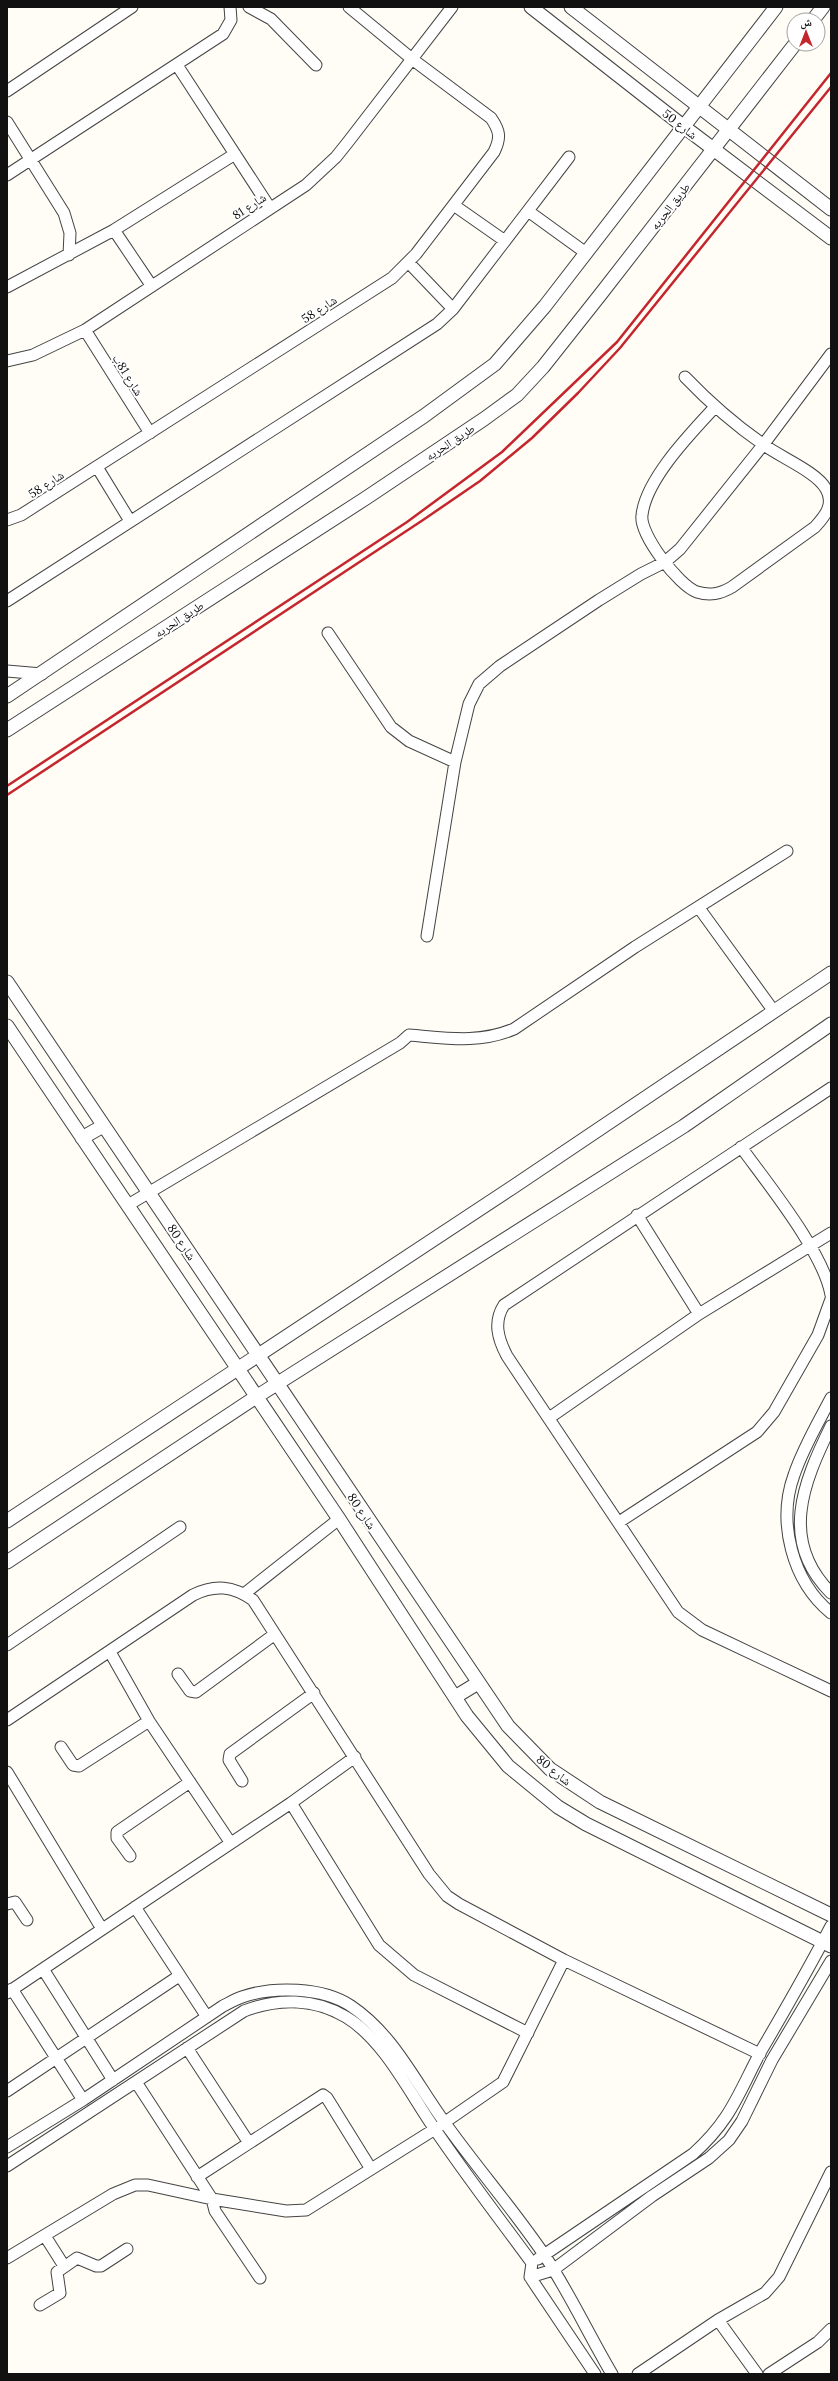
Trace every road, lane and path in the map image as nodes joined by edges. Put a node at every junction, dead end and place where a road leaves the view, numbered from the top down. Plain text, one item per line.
1 (132, 7) edge
2 (230, 7) edge
3 (249, 7) edge
4 (349, 7) edge
5 (452, 7) edge
6 (532, 7) edge
7 (571, 7) edge
8 (776, 7) edge
9 (789, 52) edge
10 (412, 59) junction
11 (177, 65) junction
12 (316, 65) dead end
13 (7, 91) edge
14 (699, 106) junction
15 (7, 122) edge
16 (683, 126) junction
17 (729, 130) junction
18 (714, 150) junction
19 (235, 154) junction
20 (569, 157) dead end
21 (30, 160) junction
22 (7, 174) edge
23 (455, 206) junction
24 (270, 208) junction
25 (831, 209) edge
26 (528, 211) junction
27 (114, 230) junction
28 (831, 238) edge
29 (505, 241) junction
30 (586, 253) junction
31 (69, 255) junction
32 (408, 263) junction
33 (152, 285) junction
34 (7, 287) edge
35 (453, 309) junction
36 (85, 330) junction
37 (831, 354) edge
38 (7, 361) edge
39 (685, 377) dead end
40 (715, 407) junction
41 (150, 433) junction
42 (763, 445) junction
43 (97, 467) junction
44 (7, 520) edge
45 (130, 521) junction
46 (665, 562) junction
47 (7, 601) edge
48 (328, 633) dead end
49 (7, 671) edge
50 (42, 674) junction
51 (7, 696) edge
52 (7, 730) edge
53 (455, 762) junction
54 (787, 851) dead end
55 (699, 908) junction
56 (427, 936) dead end
57 (831, 973) edge
58 (7, 982) edge
59 (773, 1010) junction
60 (831, 1024) edge
61 (7, 1026) edge
62 (831, 1088) edge
63 (104, 1126) junction
64 (82, 1138) junction
65 (741, 1147) junction
66 (149, 1192) junction
67 (128, 1205) junction
68 (637, 1215) junction
69 (831, 1233) edge
70 (810, 1246) junction
71 (831, 1295) edge
72 (831, 1300) edge
73 (699, 1314) junction
74 (257, 1355) junction
75 (237, 1368) junction
76 (277, 1385) junction
77 (256, 1397) junction
78 (831, 1398) edge
79 (827, 1416) edge
80 (549, 1418) junction
81 (831, 1426) edge
82 (339, 1519) junction
83 (7, 1521) edge
84 (618, 1522) junction
85 (180, 1527) dead end
86 (7, 1562) edge
87 (831, 1593) edge
88 (244, 1594) junction
89 (831, 1613) edge
90 (275, 1634) junction
91 (7, 1645) edge
92 (110, 1652) junction
93 (178, 1674) dead end
94 (478, 1684) junction
95 (831, 1691) edge
96 (314, 1693) junction
97 (455, 1697) junction
98 (7, 1720) edge
99 (149, 1721) junction
100 (61, 1747) dead end
101 (355, 1757) junction
102 (7, 1772) edge
103 (242, 1781) dead end
104 (190, 1782) junction
105 (291, 1803) junction
106 (230, 1842) junction
107 (130, 1856) dead end
108 (7, 1904) edge
109 (135, 1907) junction
110 (831, 1915) edge
111 (27, 1920) dead end
112 (831, 1926) edge
113 (102, 1929) junction
114 (827, 1944) edge
115 (564, 1960) junction
116 (831, 1961) edge
117 (43, 1969) junction
118 (179, 1976) junction
119 (10, 1991) edge
120 (207, 2017) junction
121 (528, 2033) junction
122 (87, 2038) junction
123 (187, 2048) junction
124 (760, 2054) junction
125 (56, 2058) junction
126 (113, 2080) junction
127 (136, 2082) junction
128 (7, 2091) edge
129 (83, 2100) junction
130 (444, 2122) junction
131 (435, 2129) junction
132 (249, 2143) junction
133 (7, 2146) edge
134 (7, 2166) edge
135 (371, 2169) junction
136 (831, 2172) edge
137 (197, 2177) junction
138 (212, 2199) junction
139 (45, 2236) junction
140 (127, 2249) dead end
141 (544, 2254) junction
142 (7, 2258) edge
143 (532, 2263) junction
144 (64, 2266) junction
145 (554, 2270) junction
146 (530, 2277) junction
147 (260, 2278) dead end
148 (40, 2305) dead end
149 (718, 2320) junction
150 (830, 2331) edge
151 (595, 2374) edge
152 (612, 2374) edge
153 (638, 2374) edge
154 (757, 2374) edge
155 (769, 2374) edge

1 - 13 street
2 - 11 street
3 - 12 street
4 - 10 street, شارع 58
5 - 10 street, شارع 81
6 - 16 street, شارع 50
7 - 14 street
8 - 14 street
9 - 17 street, طريق الحريه
10 - 23 street, شارع 58
10 - 24 street, شارع 81
11 - 19 street
11 - 21 street
14 - 16 street
14 - 17 street
15 - 21 street
16 - 18 street, شارع 50
16 - 30 street
17 - 18 street, طريق الحريه
17 - 25 street
18 - 28 street, شارع 50
18 - 52 street, طريق الحريه
19 - 24 street
19 - 27 street
20 - 26 street
21 - 22 street
21 - 31 street
23 - 29 street
23 - 32 street, شارع 58
24 - 33 street, شارع 81
26 - 29 street
26 - 30 street
27 - 31 street
27 - 33 street
29 - 35 street
30 - 50 street
31 - 34 street
32 - 35 street
32 - 41 street, شارع 58
33 - 36 street, شارع 81
35 - 45 street
36 - 38 street, شارع 81
36 - 41 street, شارع 81ب
37 - 42 street
39 - 40 street
40 - 42 street
40 - 46 street
41 - 43 street, شارع 58
42 - 46 street
42 - 46 street
43 - 44 street, شارع 58
43 - 45 street
45 - 47 street
46 - 53 street
48 - 53 street
49 - 50 street
50 - 51 street
53 - 56 street
54 - 55 street
55 - 59 street
55 - 66 street
57 - 59 street
58 - 63 street, شارع 80
59 - 74 street
60 - 76 street
61 - 64 street, شارع 80
62 - 65 street
63 - 64 street
63 - 66 street, شارع 80
64 - 67 street, شارع 80
65 - 68 street
65 - 70 street
66 - 67 street
66 - 74 street, شارع 80
67 - 75 street, شارع 80
68 - 73 street
68 - 80 street
69 - 70 street
70 - 71 street
70 - 73 street
72 - 84 street
73 - 80 street
74 - 75 street
74 - 76 street, شارع 80
75 - 77 street, شارع 80
75 - 83 street
76 - 77 street
76 - 94 street, شارع 80
77 - 82 street, شارع 80
77 - 86 street
78 - 79 street
79 - 89 street
80 - 84 street
81 - 87 street
82 - 88 street
82 - 97 street, شارع 80
84 - 95 street
85 - 91 street
88 - 90 street
88 - 92 street
90 - 93 street
90 - 96 street
92 - 98 street
92 - 99 street
94 - 97 street
94 - 110 street, شارع 80
96 - 101 street
96 - 103 street
97 - 114 street, شارع 80
99 - 100 street
99 - 104 street
101 - 105 street
101 - 115 street
102 - 113 street
104 - 106 street
104 - 107 street
105 - 106 street
105 - 121 street
106 - 109 street
108 - 111 street
109 - 113 street
109 - 118 street
112 - 114 street
113 - 117 street
114 - 124 street
115 - 121 street
115 - 124 street
116 - 145 street
117 - 119 street
117 - 122 street
118 - 120 street
118 - 122 street
119 - 125 street
120 - 126 street
120 - 130 street
121 - 130 street
122 - 125 street
122 - 126 street
123 - 127 street
123 - 131 street
123 - 132 street
124 - 141 street
125 - 128 street
125 - 129 street
126 - 129 street
127 - 134 street
127 - 137 street
129 - 133 street
130 - 131 street
130 - 141 street
131 - 135 street
131 - 143 street
132 - 135 street
132 - 137 street
135 - 138 street
136 - 149 street
137 - 138 street
138 - 139 street
138 - 147 street
139 - 142 street
139 - 144 street
140 - 144 street
141 - 143 street
141 - 145 street
143 - 146 street
144 - 148 street
145 - 146 street
145 - 152 street
146 - 151 street
149 - 153 street
149 - 154 street
150 - 155 street

